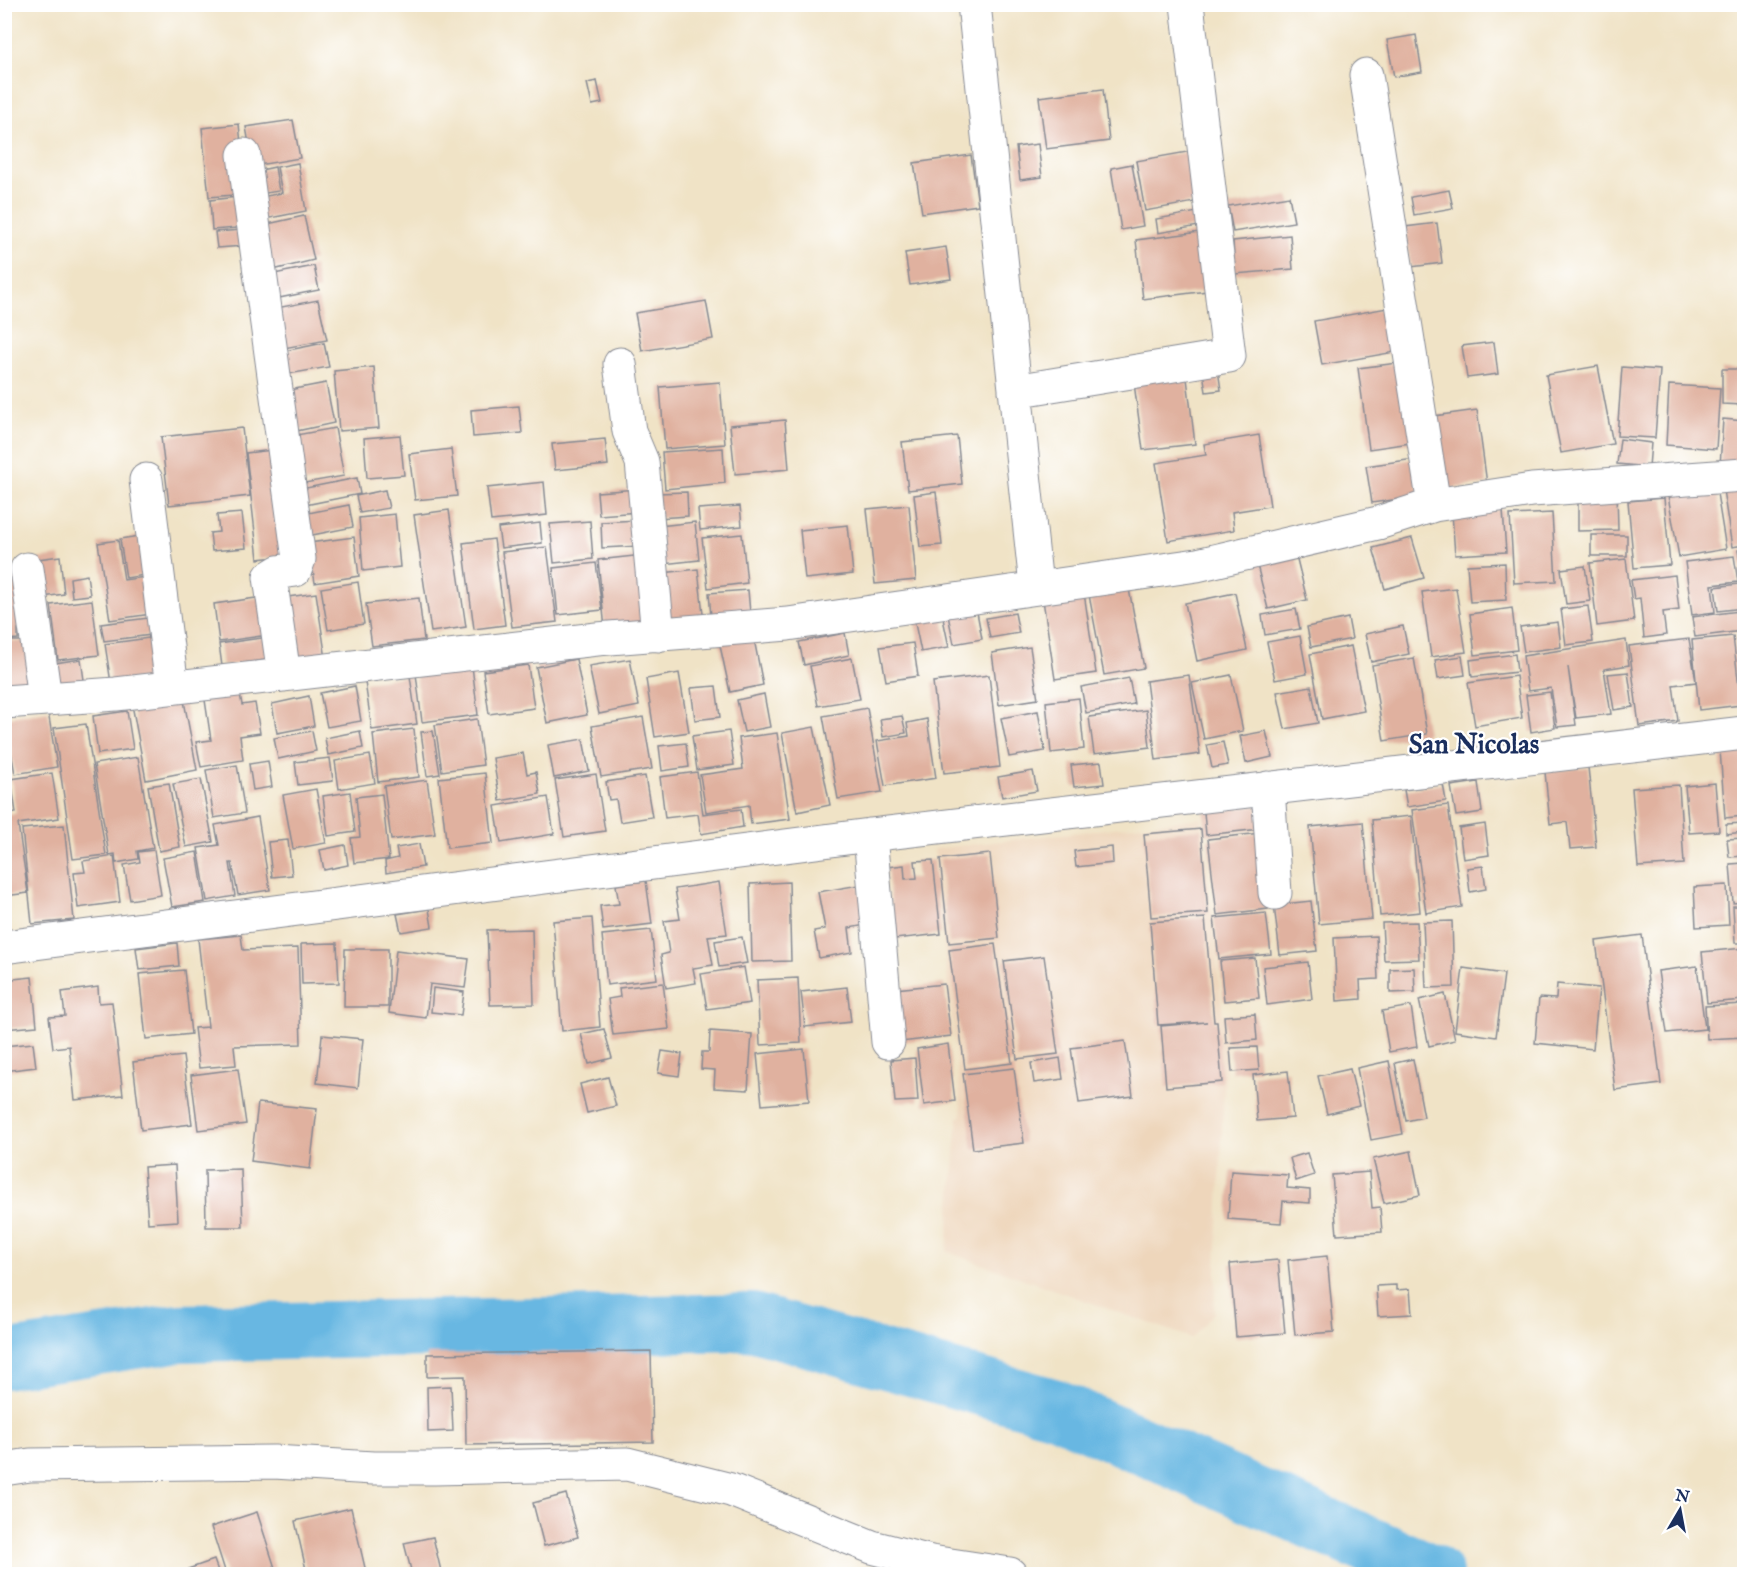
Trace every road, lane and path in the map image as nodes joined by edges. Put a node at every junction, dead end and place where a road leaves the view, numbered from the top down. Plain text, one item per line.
1 (974, 4) edge
2 (1187, 4) edge
3 (1366, 75) dead end
4 (244, 155) dead end
5 (620, 364) dead end
6 (1016, 391) junction
7 (1744, 474) edge
8 (146, 480) dead end
9 (1434, 506) junction
10 (27, 569) dead end
11 (1036, 586) junction
12 (658, 635) junction
13 (284, 675) junction
14 (172, 687) junction
15 (45, 698) junction
16 (4, 702) edge
17 (1744, 733) edge
18 (1268, 788) junction
19 (870, 835) junction
20 (1275, 893) dead end
21 (4, 947) edge
22 (888, 1042) dead end
23 (4, 1469) edge
24 (1010, 1575) edge

1 - 6 street
2 - 6 street
3 - 9 street
4 - 13 street
5 - 12 street
6 - 11 street
7 - 9 street
8 - 14 street
9 - 11 street
10 - 15 street
11 - 12 street
12 - 13 street
13 - 14 street
14 - 15 street
15 - 16 street
17 - 18 street
18 - 19 street
18 - 20 street
19 - 21 street
19 - 22 street
23 - 24 street

